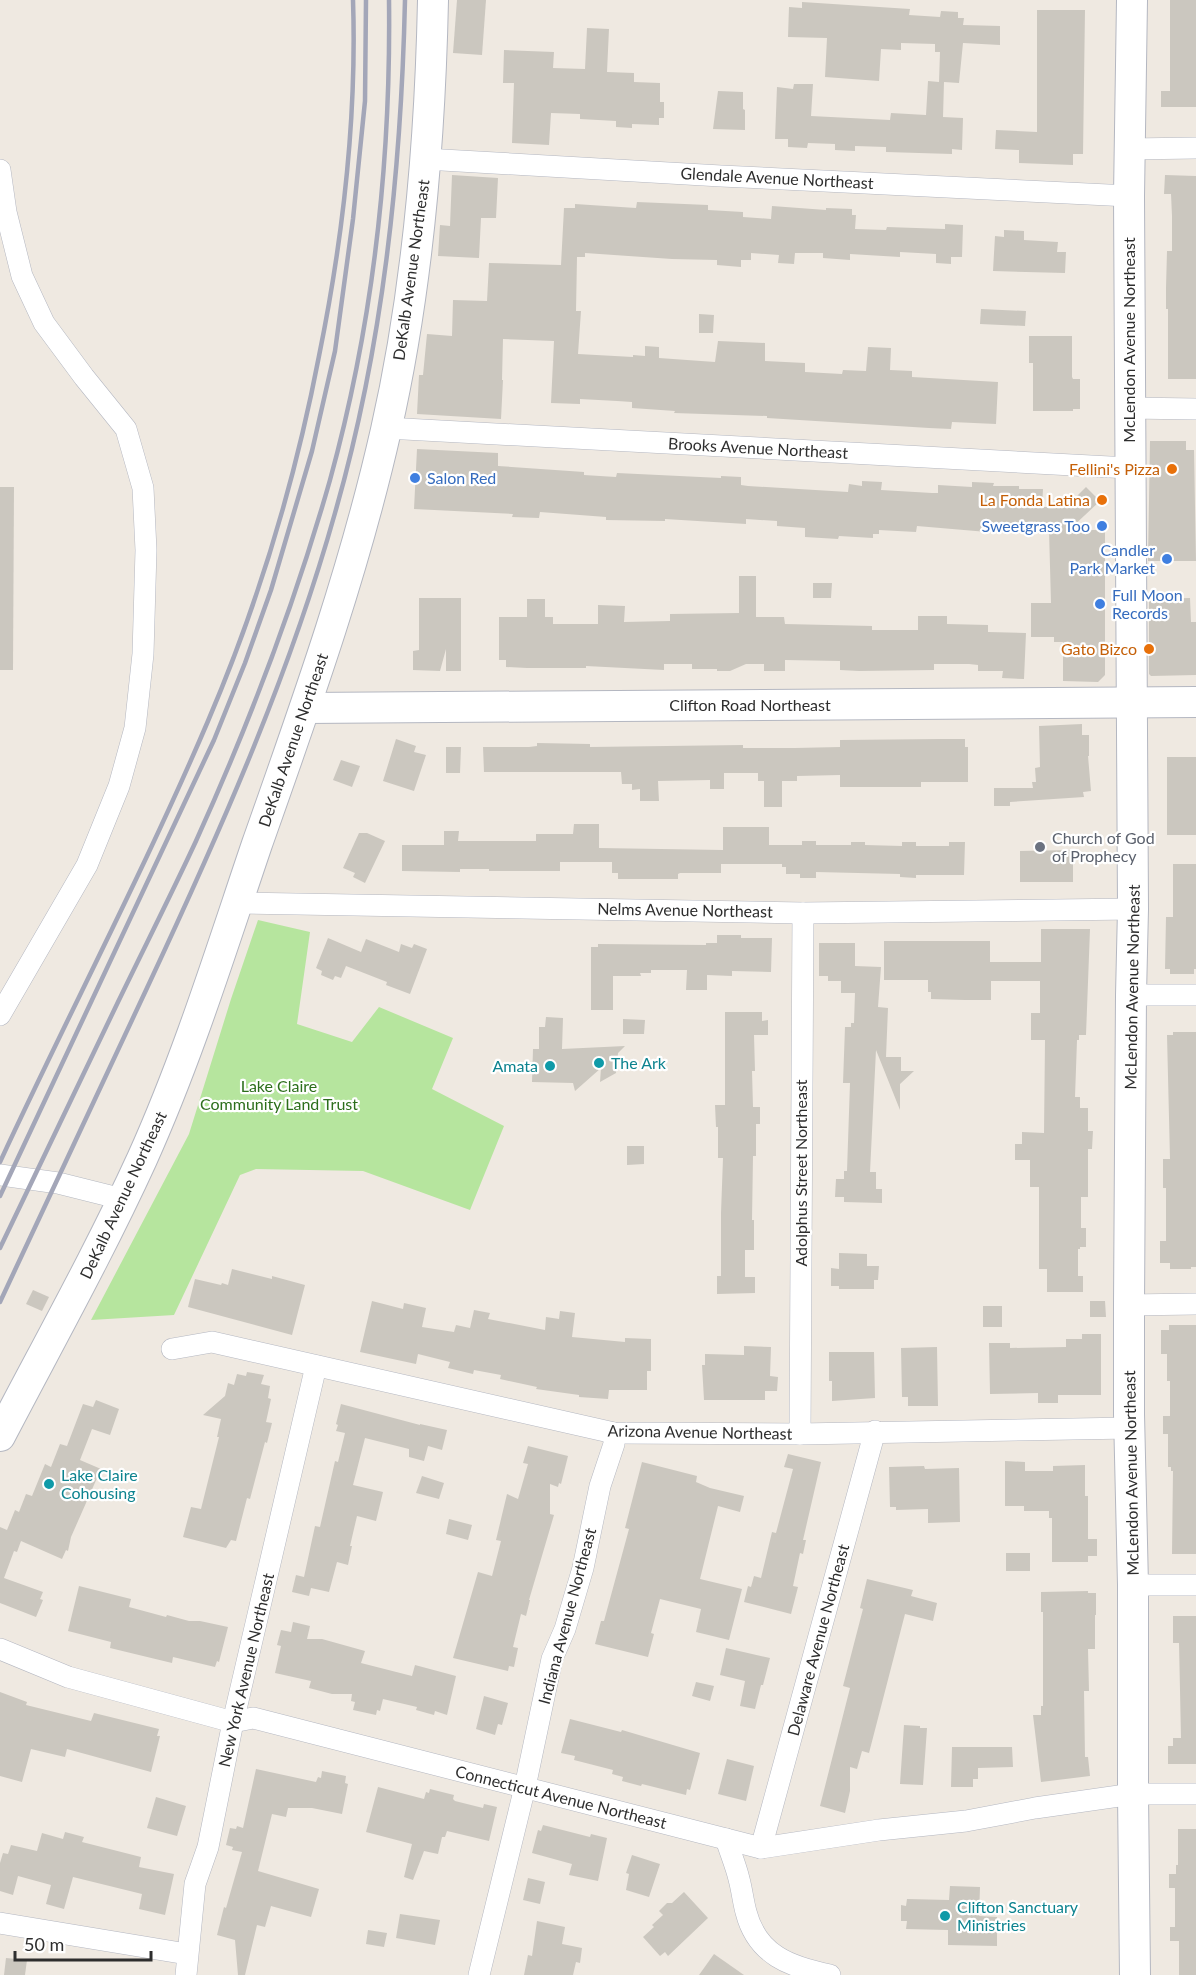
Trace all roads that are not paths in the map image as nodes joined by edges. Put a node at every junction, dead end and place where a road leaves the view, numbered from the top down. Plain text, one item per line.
1 (433, 0) edge
2 (1132, 0) edge
3 (1196, 148) edge
4 (1130, 149) junction
5 (426, 159) junction
6 (0, 170) edge
7 (1129, 196) junction
8 (1129, 408) junction
9 (1196, 409) edge
10 (386, 428) junction
11 (1129, 468) junction
12 (1133, 702) junction
13 (1196, 702) edge
14 (304, 708) junction
15 (237, 903) junction
16 (1134, 909) junction
17 (803, 913) junction
18 (1196, 995) edge
19 (1131, 996) junction
20 (0, 1015) edge
21 (0, 1175) edge
22 (122, 1199) junction
23 (1196, 1304) edge
24 (1129, 1305) junction
25 (172, 1350) dead end
26 (316, 1366) junction
27 (1130, 1428) junction
28 (875, 1431) junction
29 (614, 1433) junction
30 (800, 1434) junction
31 (0, 1436) edge
32 (1134, 1585) junction
33 (1196, 1585) edge
34 (0, 1650) edge
35 (233, 1722) junction
36 (525, 1787) junction
37 (1133, 1794) junction
38 (1196, 1794) edge
39 (726, 1839) junction
40 (761, 1848) junction
41 (0, 1923) edge
42 (186, 1965) edge
43 (479, 1975) edge
44 (831, 1975) edge
45 (1136, 1975) edge

1 - 5 street, DeKalb Avenue Northeast
2 - 4 street, McLendon Avenue Northeast
3 - 4 street
4 - 7 street, McLendon Avenue Northeast
5 - 7 street, Glendale Avenue Northeast
5 - 10 street, DeKalb Avenue Northeast
6 - 20 street
7 - 8 street, McLendon Avenue Northeast
8 - 9 street
8 - 11 street, McLendon Avenue Northeast
10 - 11 street, Brooks Avenue Northeast
10 - 14 street, DeKalb Avenue Northeast
11 - 12 street, McLendon Avenue Northeast
12 - 13 street, Clifton Road Northeast
12 - 14 street, Clifton Road Northeast
12 - 16 street, McLendon Avenue Northeast
14 - 15 street, DeKalb Avenue Northeast
15 - 17 street, Nelms Avenue Northeast
15 - 22 street, DeKalb Avenue Northeast
16 - 17 street, Nelms Avenue Northeast
16 - 19 street, McLendon Avenue Northeast
17 - 30 street, Adolphus Street Northeast
18 - 19 street
19 - 24 street, McLendon Avenue Northeast
21 - 22 street
22 - 31 street, DeKalb Avenue Northeast
23 - 24 street
24 - 27 street, McLendon Avenue Northeast
25 - 26 street, Arizona Avenue Northeast
26 - 29 street, Arizona Avenue Northeast
26 - 35 street, New York Avenue Northeast
27 - 28 street, Arizona Avenue Northeast
27 - 32 street, McLendon Avenue Northeast
28 - 30 street, Arizona Avenue Northeast
28 - 40 street, Delaware Avenue Northeast
29 - 30 street, Arizona Avenue Northeast
29 - 36 street, Indiana Avenue Northeast
32 - 33 street
32 - 37 street, McLendon Avenue Northeast
34 - 35 street, Connecticut Avenue Northeast
35 - 36 street, Connecticut Avenue Northeast
35 - 42 street, New York Avenue Northeast
36 - 39 street, Connecticut Avenue Northeast
36 - 43 street, Indiana Avenue Northeast
37 - 38 street, Connecticut Avenue Northeast
37 - 40 street, Connecticut Avenue Northeast
37 - 45 street, McLendon Avenue Northeast
39 - 40 street, Connecticut Avenue Northeast
39 - 44 street
41 - 42 street

